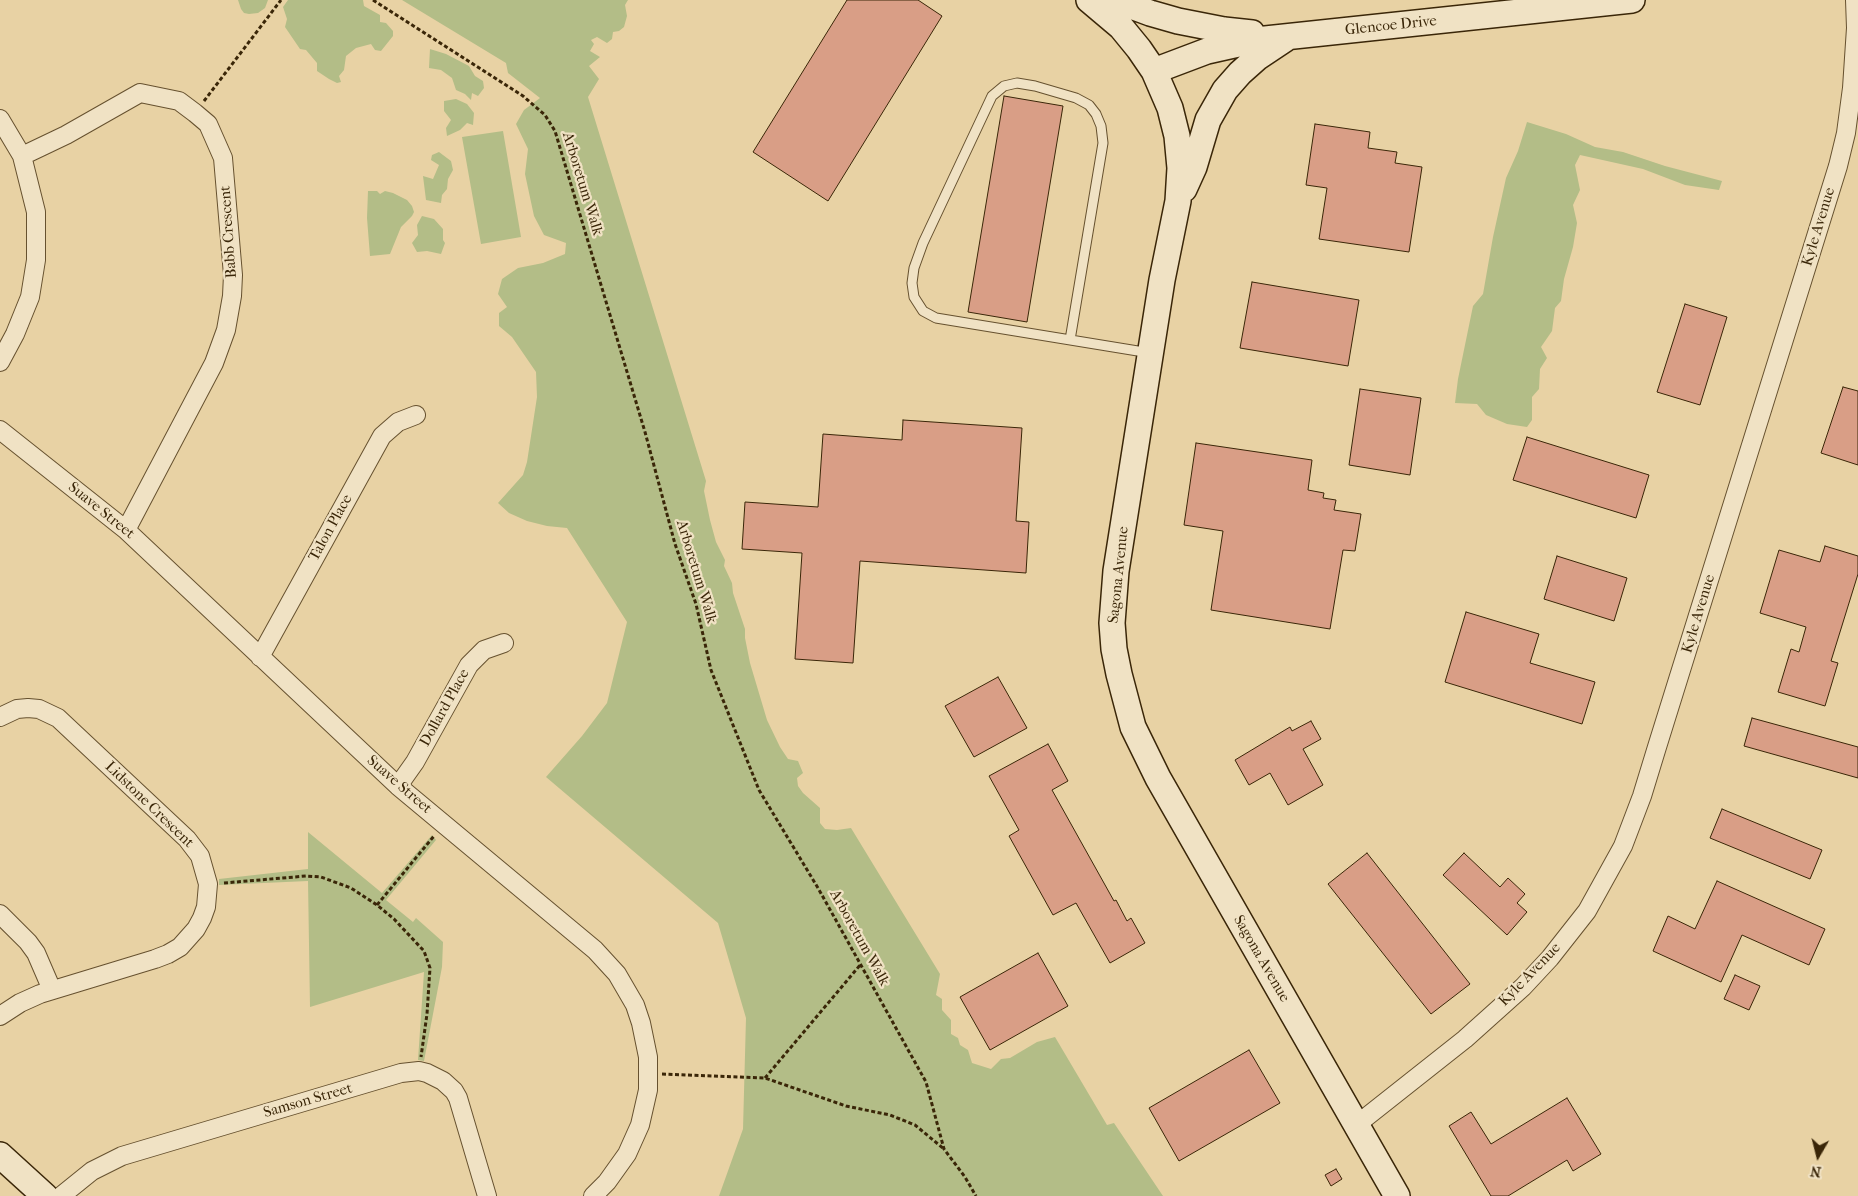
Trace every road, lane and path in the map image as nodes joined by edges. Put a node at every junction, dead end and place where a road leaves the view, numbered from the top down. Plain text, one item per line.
1 (281, 0) edge
2 (373, 0) edge
3 (1089, 0) edge
4 (1115, 0) edge
5 (1632, 0) edge
6 (1855, 0) edge
7 (1292, 35) junction
8 (1154, 71) junction
9 (195, 113) junction
10 (0, 119) edge
11 (22, 156) junction
12 (1178, 201) junction
13 (1070, 340) junction
14 (1150, 353) junction
15 (0, 362) edge
16 (416, 415) dead end
17 (0, 430) edge
18 (126, 530) junction
19 (504, 643) dead end
20 (260, 657) junction
21 (0, 717) edge
22 (398, 786) junction
23 (435, 836) dead end
24 (208, 884) junction
25 (377, 905) junction
26 (0, 914) edge
27 (860, 964) junction
28 (52, 990) junction
29 (0, 1016) edge
30 (418, 1071) junction
31 (649, 1073) junction
32 (765, 1078) junction
33 (1355, 1126) junction
34 (944, 1149) junction
35 (0, 1155) edge
36 (45, 1196) edge
37 (61, 1196) edge
38 (487, 1196) edge
39 (593, 1196) edge
40 (976, 1196) edge
41 (1397, 1196) edge

1 - 9 path
2 - 27 path, Arboretum Walk
3 - 8 main road, Sagona Avenue
4 - 7 main road
5 - 7 main road, Glencoe Drive
6 - 33 street, Kyle Avenue
7 - 8 main road, Glencoe Drive
7 - 12 main road
8 - 12 main road, Sagona Avenue
9 - 11 street, Babb Crescent
9 - 18 street, Babb Crescent
10 - 11 street
11 - 15 street
12 - 14 main road, Sagona Avenue
13 - 13 lane
13 - 14 lane
14 - 33 main road, Sagona Avenue
16 - 20 street, Talon Place
17 - 18 street, Suave Street
18 - 20 street, Suave Street
19 - 22 street, Dollard Place
20 - 22 street, Suave Street
21 - 24 street, Lidstone Crescent
22 - 31 street, Suave Street
23 - 25 path
24 - 25 path
24 - 28 street, Lidstone Crescent
25 - 30 path
26 - 28 street
27 - 32 path
27 - 34 path, Arboretum Walk
28 - 29 street, Lidstone Crescent
30 - 37 street, Samson Street
30 - 38 street, Samson Street
31 - 32 path
31 - 39 street, Suave Street
32 - 34 path
33 - 41 main road, Sagona Avenue
34 - 40 path, Arboretum Walk
35 - 36 main road

